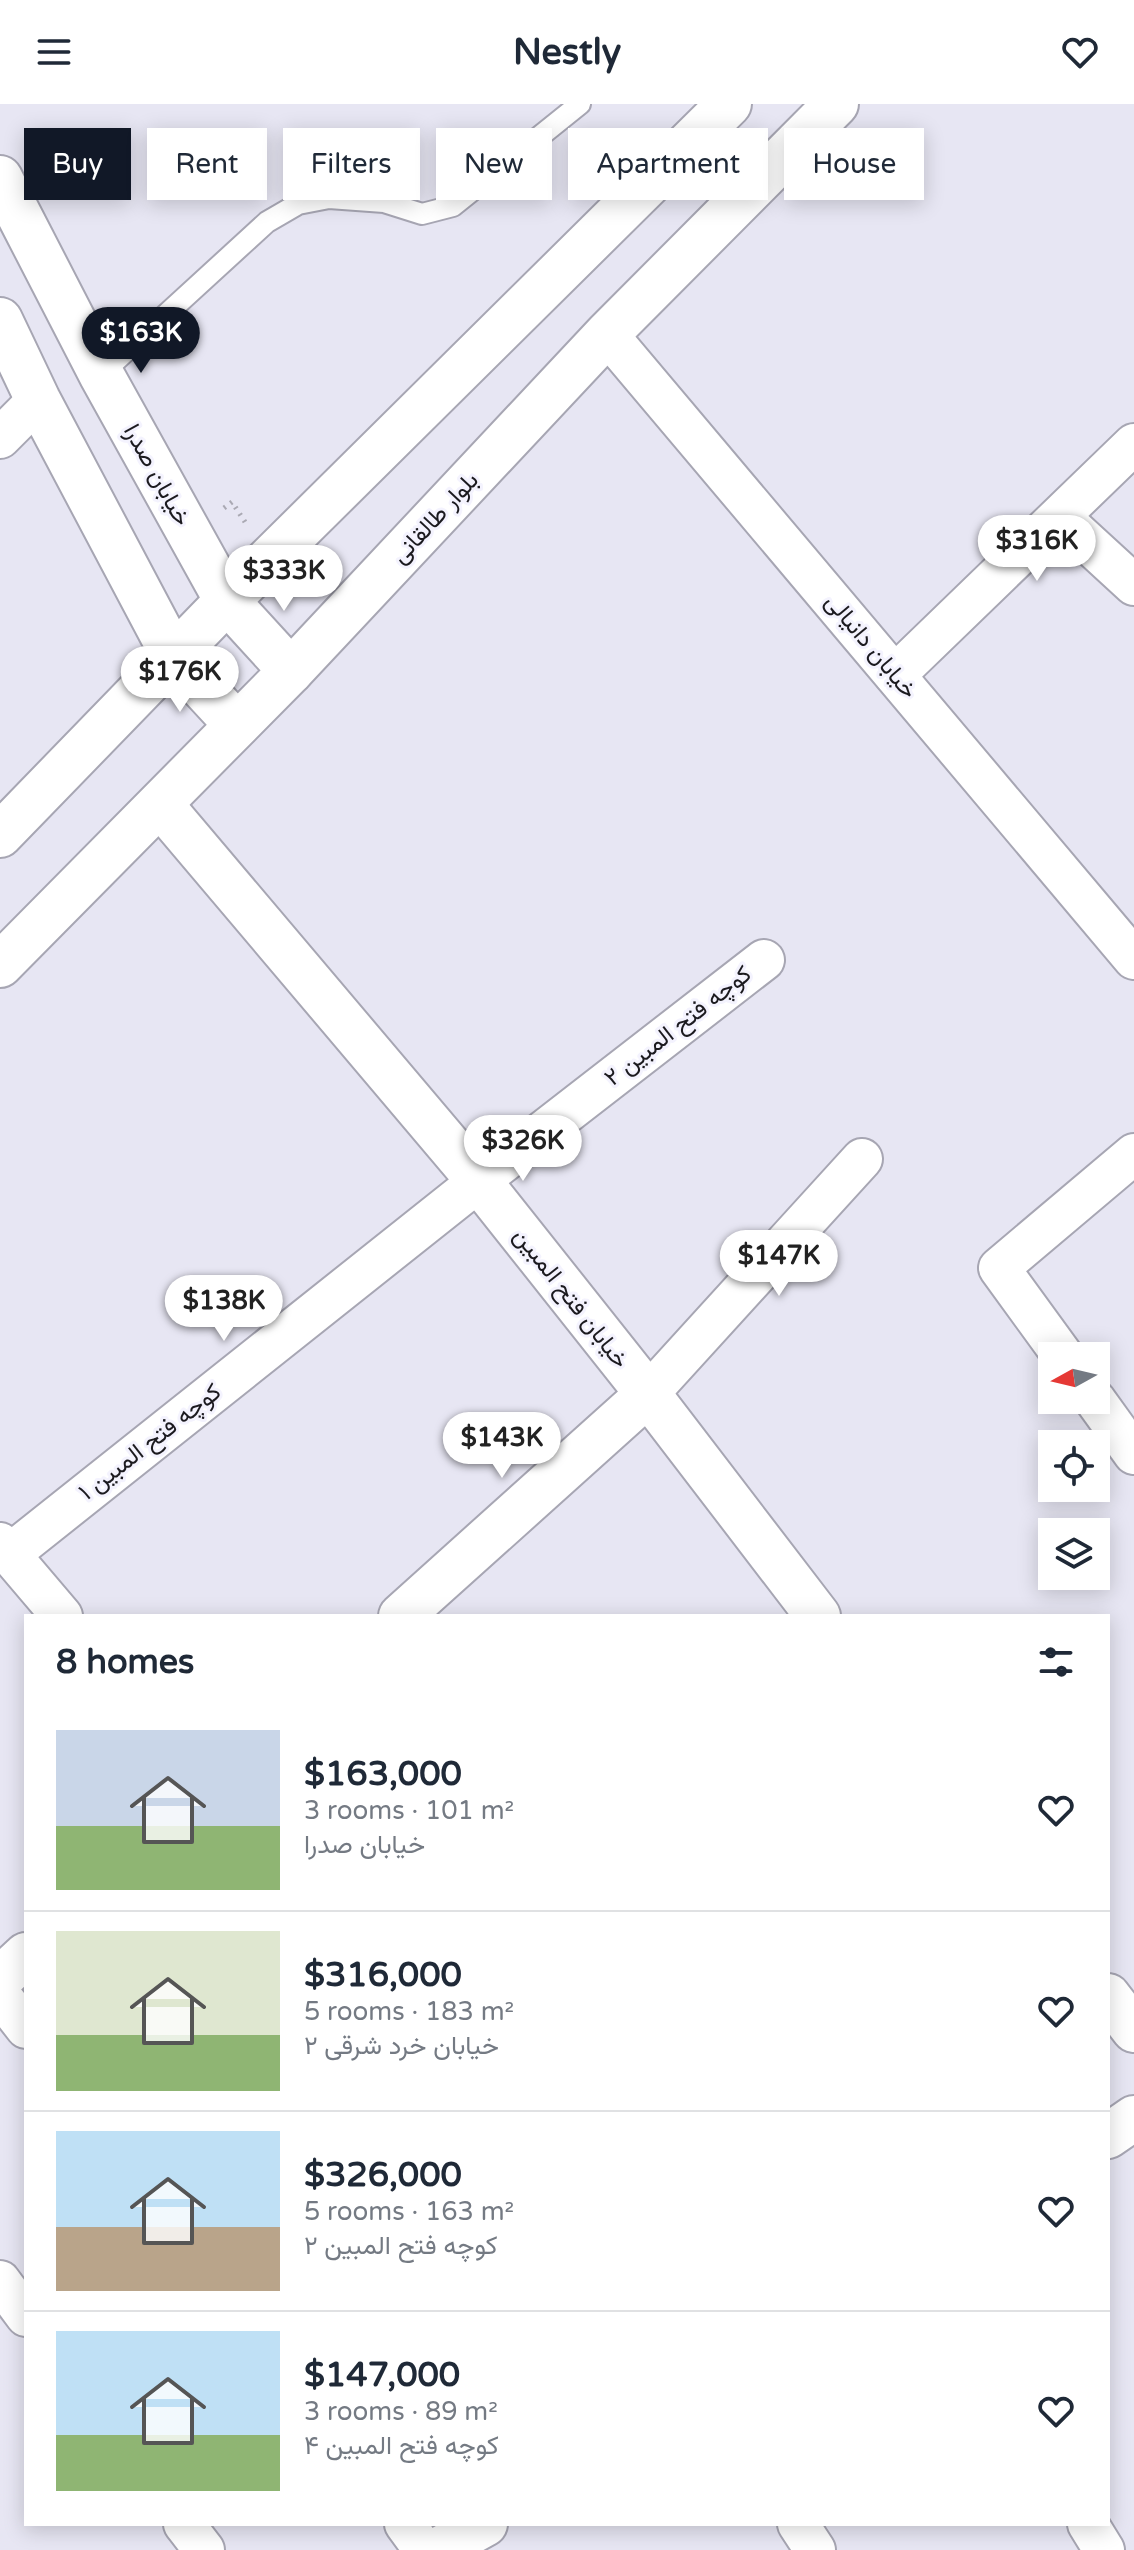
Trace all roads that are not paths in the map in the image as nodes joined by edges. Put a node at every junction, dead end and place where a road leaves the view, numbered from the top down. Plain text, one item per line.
1 (580, 104) edge
2 (729, 104) edge
3 (836, 104) edge
4 (0, 178) edge
5 (12, 235) edge
6 (0, 320) edge
7 (607, 334) junction
8 (101, 374) junction
9 (38, 400) junction
10 (0, 438) edge
11 (1134, 444) edge
12 (1060, 517) junction
13 (1134, 585) edge
14 (227, 601) junction
15 (174, 657) junction
16 (291, 671) junction
17 (895, 675) junction
18 (237, 725) junction
19 (160, 804) junction
20 (0, 835) edge
21 (1134, 959) edge
22 (764, 960) dead end
23 (0, 965) edge
24 (1134, 1154) edge
25 (862, 1159) dead end
26 (479, 1181) junction
27 (1053, 1342) edge
28 (648, 1394) junction
29 (1105, 1414) edge
30 (1134, 1454) edge
31 (5, 1548) edge
32 (60, 1614) edge
33 (403, 1614) edge
34 (816, 1614) edge
35 (24, 1957) edge
36 (0, 1979) edge
37 (0, 1995) edge
38 (1110, 1999) edge
39 (24, 2025) edge
40 (1134, 2030) edge
41 (1134, 2118) edge
42 (1110, 2135) edge
43 (0, 2281) edge
44 (24, 2313) edge
45 (186, 2526) edge
46 (406, 2526) edge
47 (481, 2526) edge
48 (799, 2526) edge
49 (1089, 2526) edge
50 (204, 2550) edge
51 (424, 2550) edge
52 (438, 2550) edge
53 (815, 2550) edge
54 (1104, 2550) edge

1 - 8 lane
2 - 14 street
3 - 7 street, بلوار طالقانی
4 - 5 street, خیابان صدرا
5 - 8 street, خیابان صدرا
6 - 9 street
7 - 16 street, بلوار طالقانی
7 - 17 street, خیابان دانیالی
8 - 14 street, خیابان صدرا
9 - 10 street
9 - 15 street
11 - 12 street
12 - 13 street
12 - 17 street
14 - 15 street
14 - 16 street, خیابان صدرا
15 - 18 street
15 - 20 street
16 - 18 street, بلوار طالقانی
17 - 21 street, خیابان دانیالی
18 - 19 street, بلوار طالقانی
19 - 23 street, بلوار طالقانی
19 - 26 street, خیابان فتح المبین
22 - 26 street, کوچه فتح المبین ۲
24 - 27 street
25 - 28 street
26 - 28 street, خیابان فتح المبین
26 - 31 street, کوچه فتح المبین ۱
28 - 33 street
28 - 34 street, خیابان فتح المبین
29 - 30 street
31 - 32 street
35 - 36 street
37 - 39 street
38 - 40 street
41 - 42 street
43 - 44 street
45 - 50 street
46 - 51 street
47 - 52 street
48 - 53 street
49 - 54 street

